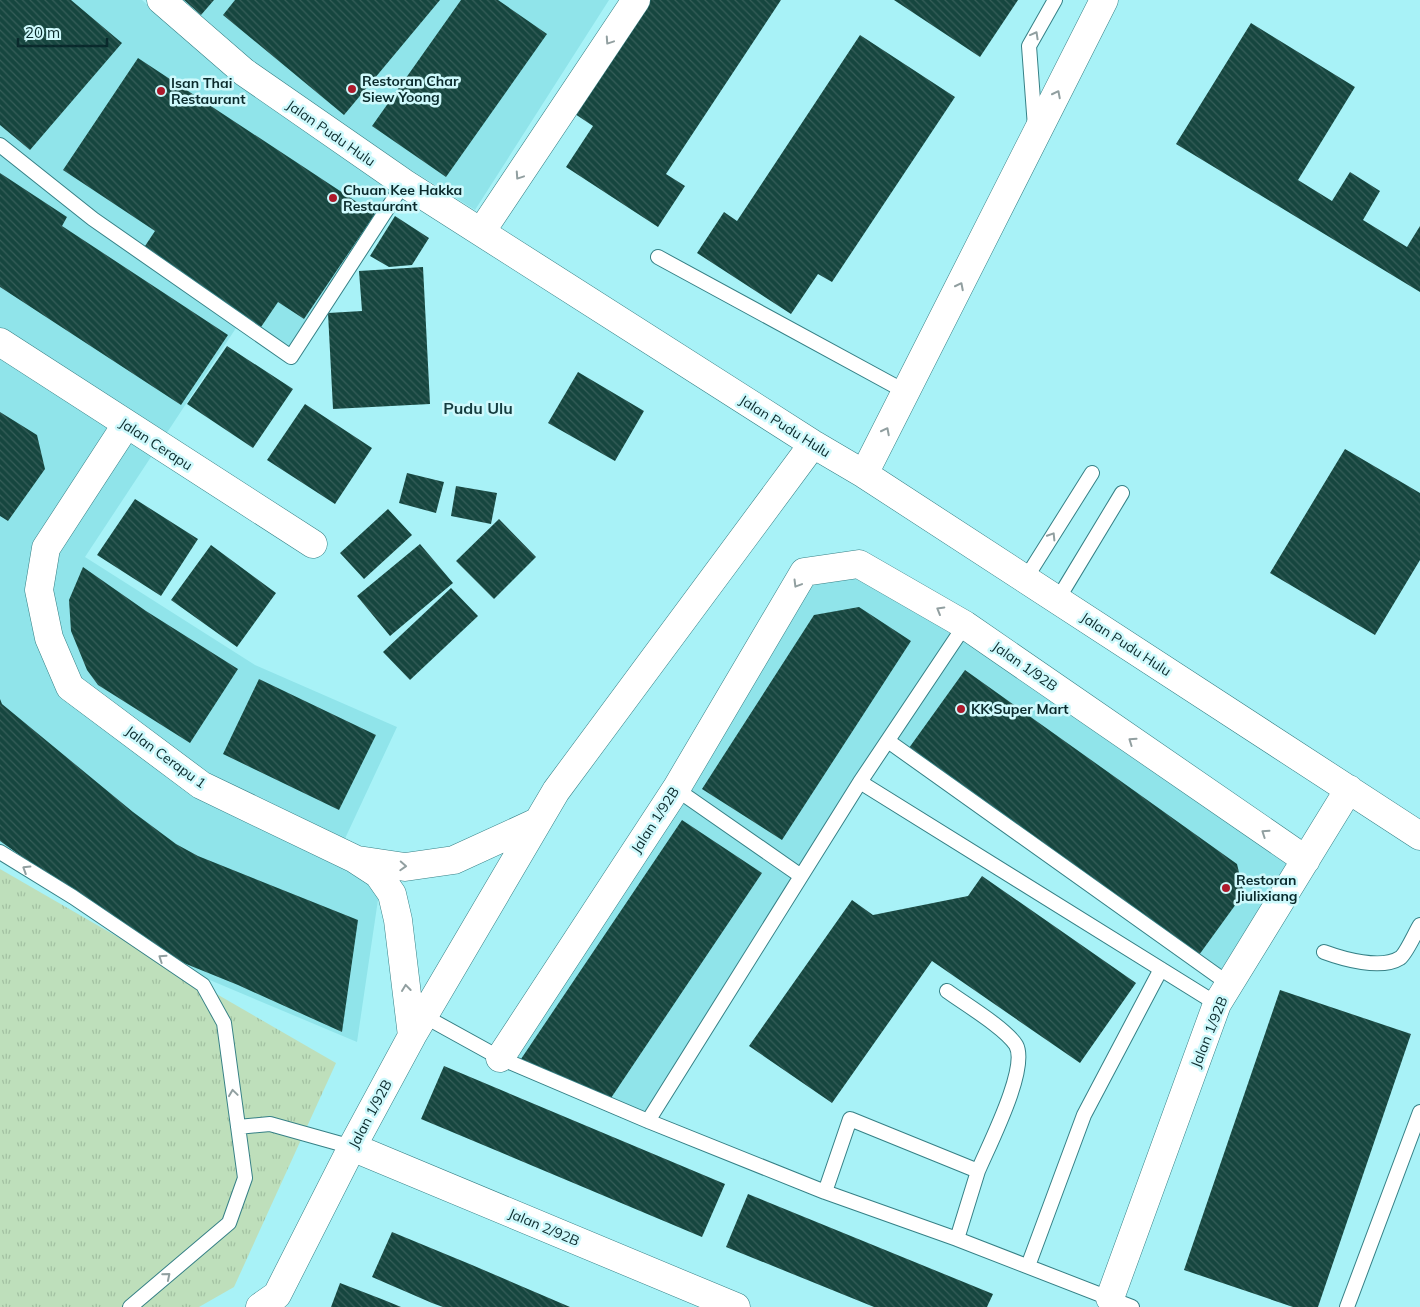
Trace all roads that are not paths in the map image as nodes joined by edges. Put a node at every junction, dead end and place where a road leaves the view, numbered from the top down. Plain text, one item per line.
1 (161, 0) edge
2 (636, 0) edge
3 (1055, 0) edge
4 (1104, 0) edge
5 (1036, 135) junction
6 (0, 145) edge
7 (404, 184) junction
8 (481, 232) junction
9 (658, 257) dead end
10 (0, 342) edge
11 (906, 392) junction
12 (126, 425) junction
13 (813, 444) junction
14 (1092, 473) dead end
15 (864, 474) junction
16 (1122, 493) dead end
17 (313, 544) dead end
18 (1026, 578) junction
19 (1058, 599) junction
20 (965, 625) junction
21 (888, 741) junction
22 (860, 782) junction
23 (676, 789) junction
24 (1349, 790) junction
25 (537, 822) junction
26 (1420, 836) edge
27 (0, 852) edge
28 (355, 859) junction
29 (1306, 860) junction
30 (801, 876) junction
31 (1420, 925) edge
32 (1324, 952) dead end
33 (1161, 969) junction
34 (947, 991) dead end
35 (1223, 994) junction
36 (418, 1026) junction
37 (500, 1058) junction
38 (1420, 1112) edge
39 (648, 1121) junction
40 (238, 1127) junction
41 (352, 1147) junction
42 (978, 1171) junction
43 (825, 1192) junction
44 (957, 1239) junction
45 (1028, 1266) junction
46 (273, 1303) edge
47 (1121, 1303) edge
48 (130, 1307) edge
49 (736, 1307) edge
50 (1347, 1307) edge

1 - 7 street, Jalan Pudu Hulu
2 -> 8 street
5 -> 3 lane
5 -> 4 street
11 -> 5 street
6 - 7 lane
7 - 8 street, Jalan Pudu Hulu
8 - 13 street, Jalan Pudu Hulu
9 - 11 lane
10 - 12 street, Jalan Cerapu
15 -> 11 street
12 - 17 street, Jalan Cerapu
12 - 28 street, Jalan Cerapu 1
13 - 15 street, Jalan Pudu Hulu
13 - 25 street, Jalan 1/92B
18 -> 14 lane
15 - 18 street, Jalan Pudu Hulu
16 - 19 lane
18 - 19 street, Jalan Pudu Hulu
19 - 24 street, Jalan Pudu Hulu
20 - 21 lane
20 -> 23 street, Jalan 1/92B
29 -> 20 street, Jalan 1/92B
21 - 22 lane
21 - 35 lane
22 - 30 lane
22 - 33 lane
23 - 30 lane
23 - 37 street, Jalan 1/92B
24 - 26 street, Jalan Pudu Hulu
24 - 29 street
28 -> 25 street
25 - 36 street, Jalan 1/92B
40 -> 27 lane
36 -> 28 street, Jalan Cerapu 1
29 - 35 street, Jalan 1/92B
30 - 39 lane
31 - 32 lane
33 - 35 lane
33 - 45 lane
34 - 42 lane
35 - 47 street, Jalan 1/92B
36 - 37 lane
36 - 41 street, Jalan 1/92B
37 - 39 lane
38 - 50 lane
39 - 43 lane
40 - 41 lane
48 -> 40 lane
41 - 46 street, Jalan 1/92B
41 - 49 street, Jalan 2/92B
42 - 43 lane
42 - 44 lane
43 - 44 lane
44 - 45 lane
45 - 47 lane

